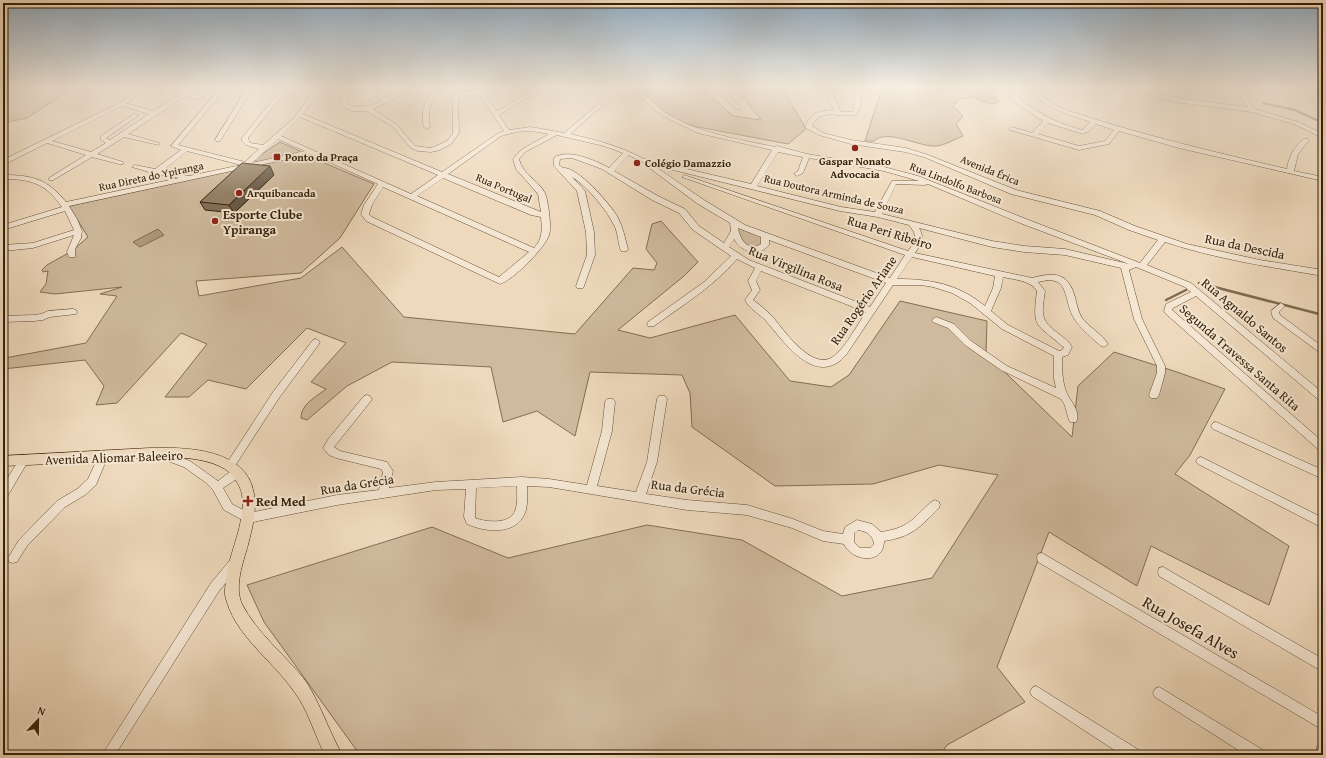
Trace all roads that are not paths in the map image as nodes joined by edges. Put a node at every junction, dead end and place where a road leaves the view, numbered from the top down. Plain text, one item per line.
1 (82, 123) edge
2 (123, 123) edge
3 (141, 123) edge
4 (193, 123) edge
5 (228, 123) edge
6 (257, 123) edge
7 (291, 123) edge
8 (322, 123) edge
9 (390, 123) edge
10 (427, 123) edge
11 (455, 123) edge
12 (502, 123) edge
13 (578, 123) edge
14 (681, 123) edge
15 (808, 123) edge
16 (1044, 123) edge
17 (1057, 123) edge
18 (1093, 123) edge
19 (1102, 123) edge
20 (1297, 123) edge
21 (427, 127) dead end
22 (1012, 129) dead end
23 (1118, 129) junction
24 (507, 131) junction
25 (556, 132) junction
26 (565, 134) junction
27 (123, 135) junction
28 (1034, 135) junction
29 (1323, 136) edge
30 (278, 137) junction
31 (107, 140) junction
32 (218, 140) dead end
33 (1306, 140) dead end
34 (46, 141) junction
35 (157, 144) dead end
36 (265, 148) junction
37 (777, 148) junction
38 (186, 149) junction
39 (311, 152) junction
40 (627, 152) junction
41 (90, 155) junction
42 (807, 156) junction
43 (642, 160) junction
44 (3, 163) edge
45 (121, 163) dead end
46 (556, 165) junction
47 (244, 166) junction
48 (649, 166) junction
49 (135, 167) dead end
50 (610, 171) junction
51 (156, 172) junction
52 (1290, 172) junction
53 (444, 174) junction
54 (797, 174) dead end
55 (3, 177) edge
56 (1323, 178) edge
57 (51, 179) dead end
58 (192, 179) junction
59 (382, 183) junction
60 (932, 183) junction
61 (753, 187) junction
62 (413, 196) junction
63 (65, 207) junction
64 (545, 215) junction
65 (878, 215) junction
66 (911, 223) junction
67 (735, 227) junction
68 (3, 228) edge
69 (78, 231) junction
70 (766, 237) junction
71 (1163, 239) junction
72 (3, 248) edge
73 (725, 248) junction
74 (624, 249) dead end
75 (534, 251) junction
76 (910, 254) junction
77 (72, 255) dead end
78 (735, 256) junction
79 (1139, 265) junction
80 (1124, 266) junction
81 (758, 268) junction
82 (1000, 273) junction
83 (1323, 273) edge
84 (1032, 281) junction
85 (892, 282) junction
86 (580, 286) dead end
87 (1197, 292) junction
88 (1281, 306) dead end
89 (871, 311) junction
90 (987, 311) junction
91 (73, 312) dead end
92 (3, 319) edge
93 (936, 320) dead end
94 (651, 324) dead end
95 (316, 342) dead end
96 (1104, 344) dead end
97 (1323, 352) edge
98 (1058, 354) junction
99 (1062, 395) junction
100 (1154, 395) dead end
101 (662, 398) dead end
102 (1323, 398) edge
103 (367, 399) dead end
104 (610, 402) dead end
105 (1073, 419) dead end
106 (1216, 426) dead end
107 (1323, 448) edge
108 (156, 453) junction
109 (103, 456) junction
110 (24, 460) junction
111 (3, 461) edge
112 (1201, 461) dead end
113 (234, 465) junction
114 (1323, 475) edge
115 (522, 481) junction
116 (471, 484) junction
117 (217, 487) junction
118 (592, 489) junction
119 (383, 493) junction
120 (3, 494) edge
121 (640, 496) junction
122 (935, 505) dead end
123 (248, 518) junction
124 (1323, 523) edge
125 (879, 537) junction
126 (847, 540) junction
127 (13, 558) dead end
128 (1042, 558) dead end
129 (236, 562) junction
130 (1163, 572) dead end
131 (1323, 666) edge
132 (1036, 692) dead end
133 (1159, 694) dead end
134 (1323, 724) edge
135 (1323, 748) edge
136 (108, 755) edge
137 (334, 755) edge
138 (1134, 755) edge
139 (1258, 755) edge
140 (1323, 755) edge

1 - 34 street
2 - 31 street
3 - 27 street
4 - 38 street
5 - 32 street
6 - 36 street
7 - 30 street
8 - 53 street, Rua Portugal
9 - 11 street
10 - 21 street
12 - 24 street
13 - 26 street
14 - 37 street, Rua Lindolfo Barbosa
15 - 71 street, Avenida Érica
16 - 28 street
17 - 18 street
19 - 23 street
20 - 29 street
22 - 28 street
23 - 28 street
23 - 52 street
24 - 25 street, Rua Doutora Arminda de Souza
24 - 53 street
25 - 26 street, Rua Doutora Arminda de Souza
25 - 64 street
26 - 40 street, Rua Doutora Arminda de Souza
27 - 31 street
27 - 35 street
30 - 36 street
30 - 39 street
31 - 41 street
33 - 52 street
34 - 41 street
34 - 44 street
36 - 47 street
37 - 42 street, Rua Lindolfo Barbosa
37 - 61 street
38 - 47 street
38 - 51 street
39 - 47 street, Rua Direta do Ypiranga
39 - 59 street
40 - 43 street, Rua Doutora Arminda de Souza
40 - 50 street
41 - 45 street
41 - 57 street
42 - 54 street
42 - 60 street, Rua Lindolfo Barbosa
43 - 48 street
43 - 61 street, Rua Doutora Arminda de Souza
46 - 50 street, Rua Virgilina Rosa
46 - 74 street
46 - 86 street
47 - 58 street, Rua Direta do Ypiranga
48 - 67 street
48 - 76 street, Rua Peri Ribeiro
49 - 51 street
50 - 73 street, Rua Virgilina Rosa
51 - 58 street
52 - 56 street
53 - 62 street
53 - 64 street, Rua Portugal
55 - 63 street
58 - 63 street, Rua Direta do Ypiranga
59 - 62 street
59 - 75 street
60 - 65 street
60 - 79 street, Rua Lindolfo Barbosa
61 - 65 street, Rua Doutora Arminda de Souza
62 - 75 street
63 - 68 street, Rua Direta do Ypiranga
63 - 69 street
64 - 75 street
65 - 66 street, Rua Doutora Arminda de Souza
66 - 76 street, Rua Rogério Ariane
66 - 80 street, Rua Doutora Arminda de Souza
67 - 70 street
67 - 70 street
67 - 73 street
69 - 72 street
69 - 77 street
70 - 85 street
71 - 79 street
71 - 83 street, Rua da Descida
73 - 78 street, Rua Virgilina Rosa
76 - 82 street, Rua Peri Ribeiro
76 - 85 street, Rua Rogério Ariane
78 - 81 street, Rua Virgilina Rosa
78 - 94 street
79 - 80 street, Rua Doutora Arminda de Souza
79 - 87 street, Rua Agnaldo Santos
80 - 100 street
81 - 89 street, Rua Virgilina Rosa
81 - 89 street, Rua Rogério Ariane
82 - 84 street, Rua Peri Ribeiro
82 - 90 street
84 - 96 street
84 - 98 street
85 - 89 street, Rua Rogério Ariane
85 - 90 street
87 - 102 street, Rua Agnaldo Santos
87 - 107 street, Segunda Travessa Santa Rita
88 - 97 street
90 - 98 street
91 - 92 street
93 - 99 street
95 - 113 street
98 - 99 street
99 - 105 street
101 - 121 street
103 - 119 street
104 - 118 street
106 - 114 street
108 - 109 main road, Avenida Aliomar Baleeiro
108 - 113 main road, Avenida Aliomar Baleeiro
108 - 117 street
109 - 110 main road, Avenida Aliomar Baleeiro
109 - 127 street
110 - 111 main road, Avenida Aliomar Baleeiro
110 - 120 street
112 - 124 street
113 - 117 street
113 - 123 main road
115 - 116 street, Rua da Grécia
115 - 116 street
115 - 118 street, Rua da Grécia
116 - 119 street, Rua da Grécia
117 - 123 street
118 - 121 street, Rua da Grécia
119 - 123 street, Rua da Grécia
121 - 126 street, Rua da Grécia
122 - 125 street
123 - 129 main road
125 - 126 street
125 - 126 street
128 - 134 street, Rua Josefa Alves
129 - 136 street
129 - 137 main road
130 - 131 street
132 - 138 street
133 - 139 street
135 - 140 street

